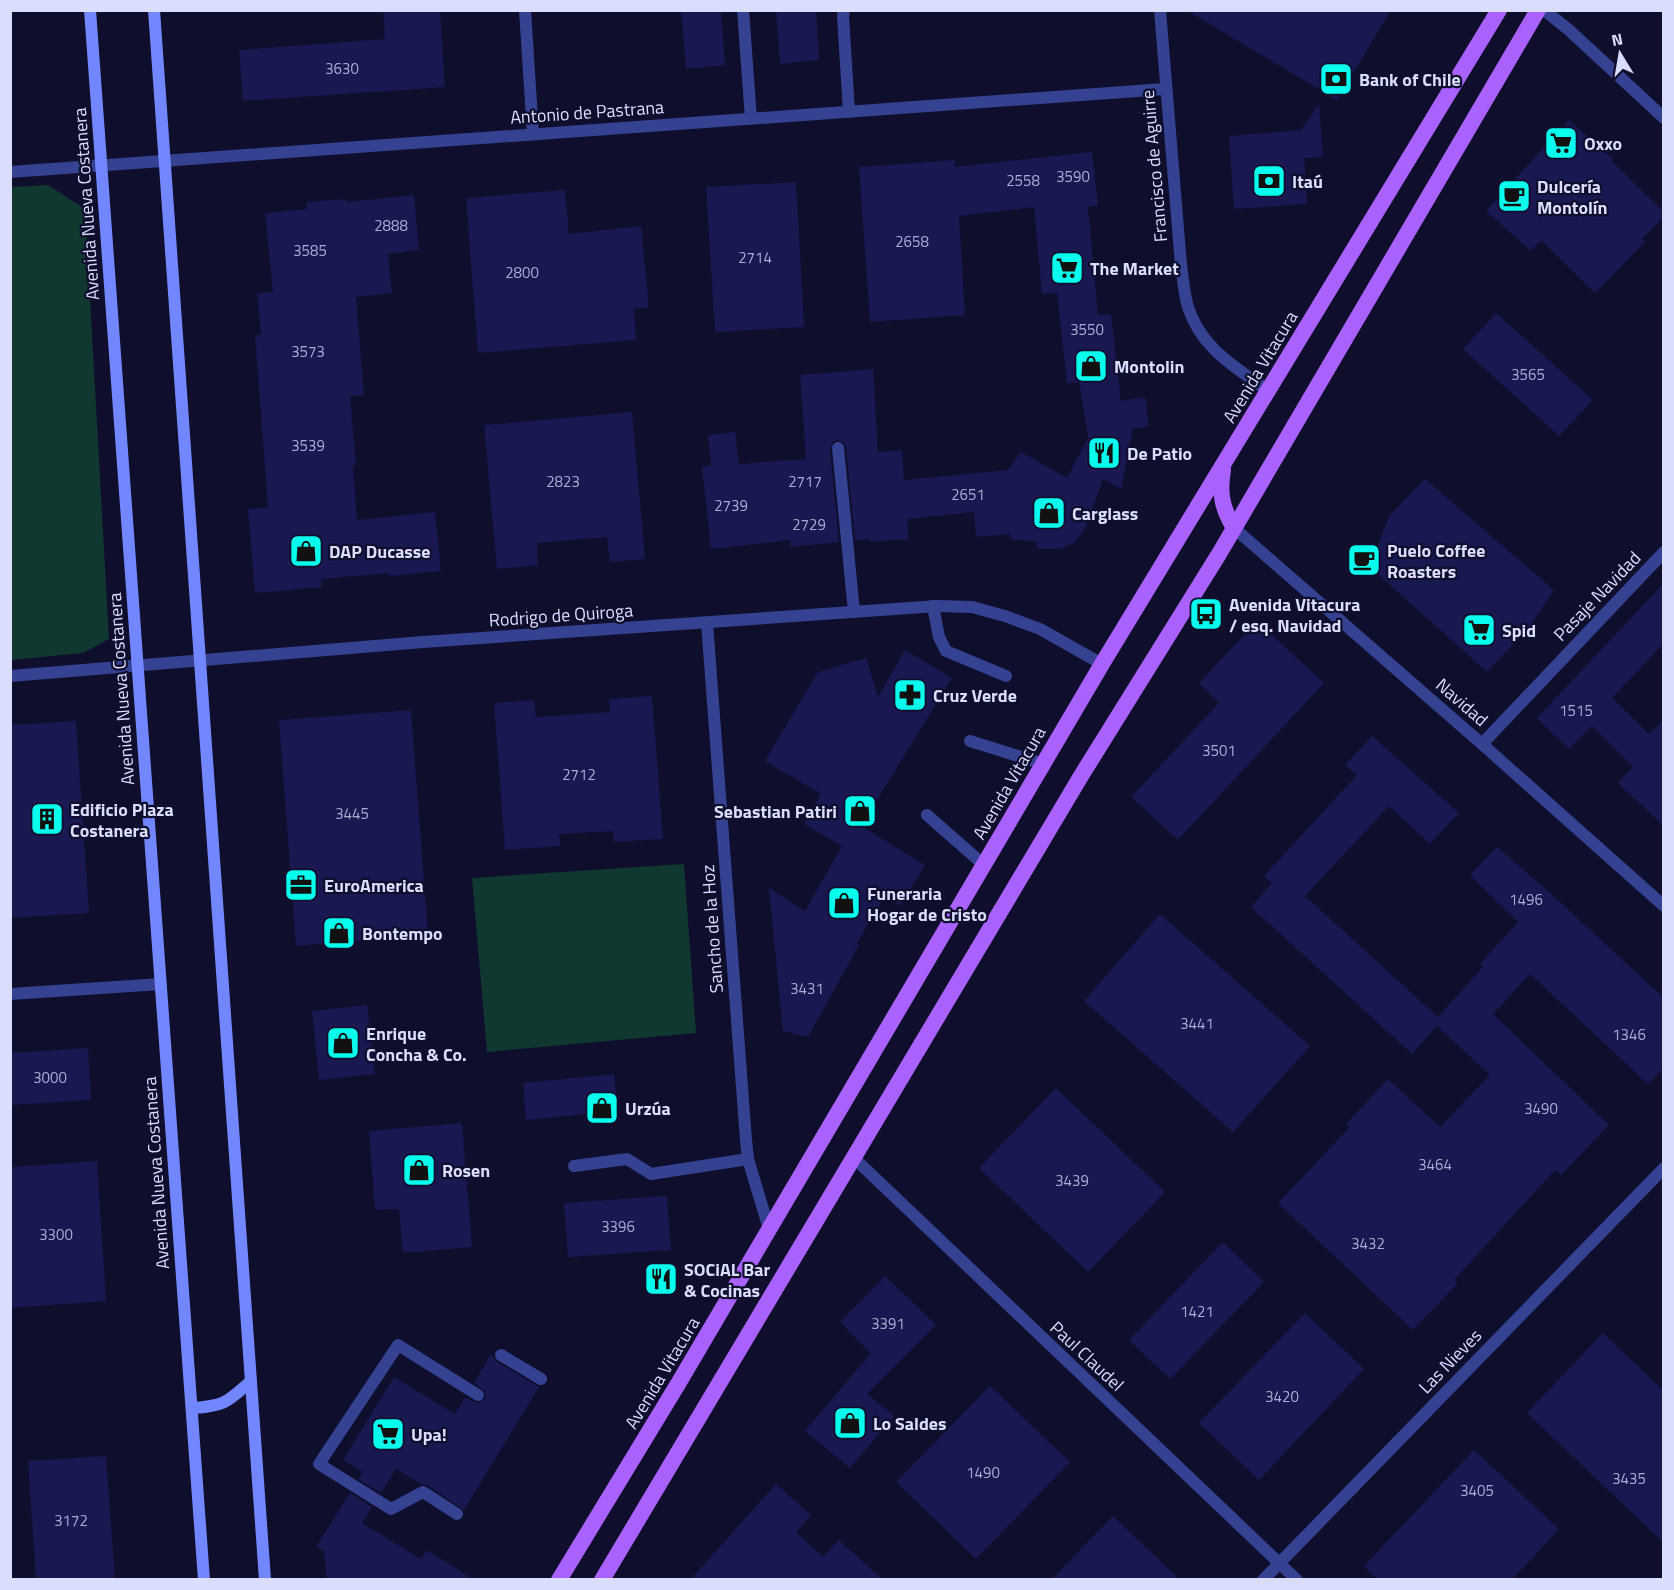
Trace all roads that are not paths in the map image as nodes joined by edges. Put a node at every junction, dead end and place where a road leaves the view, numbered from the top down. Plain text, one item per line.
1 (90, 10) edge
2 (154, 10) edge
3 (525, 10) edge
4 (743, 10) edge
5 (844, 10) edge
6 (1160, 10) edge
7 (1499, 10) edge
8 (1538, 10) edge
9 (1544, 10) edge
10 (1165, 89) junction
11 (849, 112) junction
12 (1664, 118) edge
13 (751, 119) junction
14 (533, 134) junction
15 (166, 161) junction
16 (101, 165) junction
17 (10, 172) edge
18 (1267, 390) junction
19 (838, 448) dead end
20 (1224, 463) junction
21 (1234, 528) junction
22 (1664, 552) edge
23 (933, 606) junction
24 (854, 612) junction
25 (707, 623) junction
26 (200, 660) junction
27 (1102, 664) junction
28 (137, 665) junction
29 (10, 676) edge
30 (1006, 676) dead end
31 (970, 741) dead end
32 (1482, 744) junction
33 (1044, 764) junction
34 (927, 815) dead end
35 (984, 865) junction
36 (1664, 906) edge
37 (161, 984) junction
38 (10, 994) edge
39 (854, 1158) junction
40 (748, 1159) junction
41 (574, 1166) dead end
42 (1664, 1168) edge
43 (769, 1229) junction
44 (501, 1355) dead end
45 (541, 1379) dead end
46 (251, 1381) junction
47 (478, 1395) dead end
48 (193, 1408) junction
49 (458, 1514) dead end
50 (1279, 1563) junction
51 (204, 1580) edge
52 (265, 1580) edge
53 (559, 1580) edge
54 (602, 1580) edge
55 (1263, 1580) edge
56 (1297, 1580) edge

1 - 16 main road, Avenida Nueva Costanera
2 - 15 main road
3 - 14 street
4 - 13 street
5 - 11 street
6 - 10 street, Francisco de Aguirre
7 - 18 main road, Avenida Vitacura
8 - 21 main road
9 - 12 street
10 - 11 street, Antonio de Pastrana
10 - 18 street, Francisco de Aguirre
11 - 13 street, Antonio de Pastrana
13 - 14 street, Antonio de Pastrana
14 - 15 street, Antonio de Pastrana
15 - 16 street, Antonio de Pastrana
15 - 26 main road
16 - 17 street, Antonio de Pastrana
16 - 28 main road, Avenida Nueva Costanera
18 - 20 main road, Avenida Vitacura
19 - 24 street
20 - 21 main road
20 - 27 main road, Avenida Vitacura
21 - 32 street, Navidad
21 - 39 main road
22 - 32 street, Pasaje Navidad
23 - 24 street, Rodrigo de Quiroga
23 - 27 street, Rodrigo de Quiroga
23 - 30 street
24 - 25 street, Rodrigo de Quiroga
25 - 26 street, Rodrigo de Quiroga
25 - 40 street, Sancho de la Hoz
26 - 28 street, Rodrigo de Quiroga
26 - 46 main road
27 - 33 main road, Avenida Vitacura
28 - 29 street, Rodrigo de Quiroga
28 - 37 main road, Avenida Nueva Costanera
31 - 33 street
32 - 36 street, Navidad
33 - 35 main road, Avenida Vitacura
34 - 35 street
35 - 43 main road, Avenida Vitacura
37 - 38 street
37 - 48 main road, Avenida Nueva Costanera
39 - 50 street, Paul Claudel
39 - 54 main road
40 - 41 street
40 - 43 street, Sancho de la Hoz
42 - 50 street, Las Nieves
43 - 53 main road, Avenida Vitacura
44 - 45 street
46 - 48 main road
46 - 52 main road
47 - 49 street
48 - 51 main road, Avenida Nueva Costanera
50 - 55 street, Las Nieves
50 - 56 street, Paul Claudel

